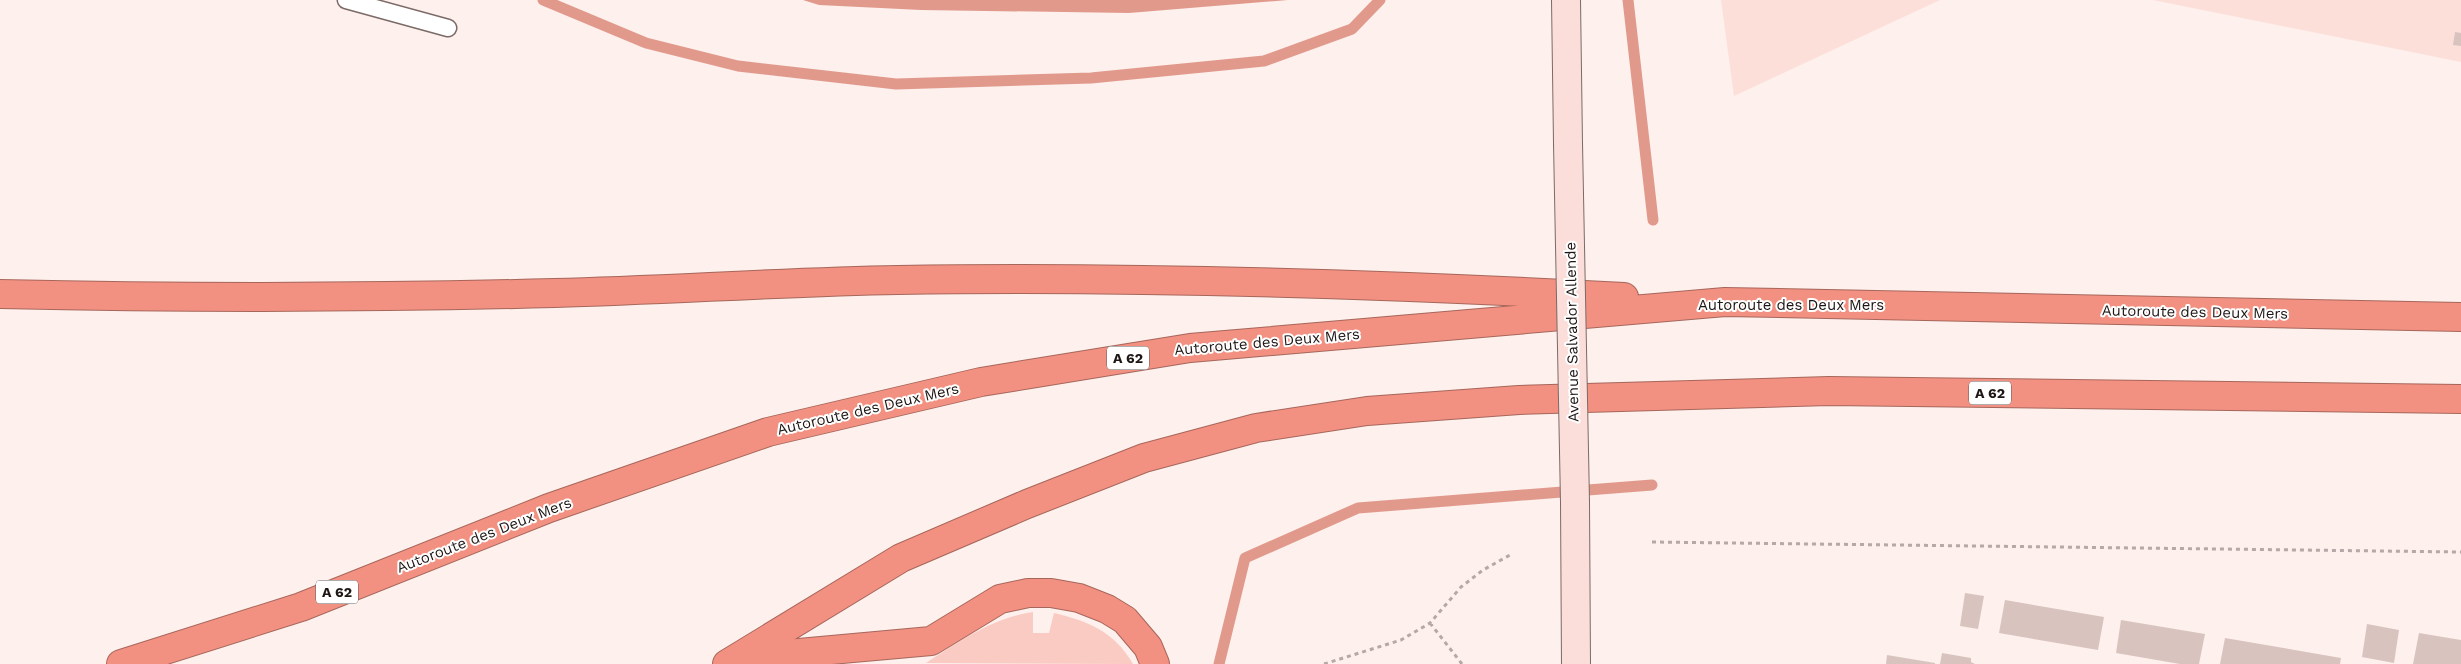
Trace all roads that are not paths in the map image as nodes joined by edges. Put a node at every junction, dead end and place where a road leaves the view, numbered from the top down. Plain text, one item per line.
1 (346, 0) edge
2 (1566, 0) edge
3 (448, 28) dead end
4 (0, 294) edge
5 (1725, 302) junction
6 (2461, 317) edge
7 (2461, 399) edge
8 (731, 661) edge
9 (121, 664) edge
10 (1155, 664) edge
11 (1576, 664) edge

1 - 3 lane
2 - 11 street, Avenue Salvador Allende, bridge
4 - 5 highway
5 - 6 highway, Autoroute des Deux Mers / A 62
5 - 9 highway, Autoroute des Deux Mers / A 62
7 - 8 highway, A 62
8 - 10 highway

